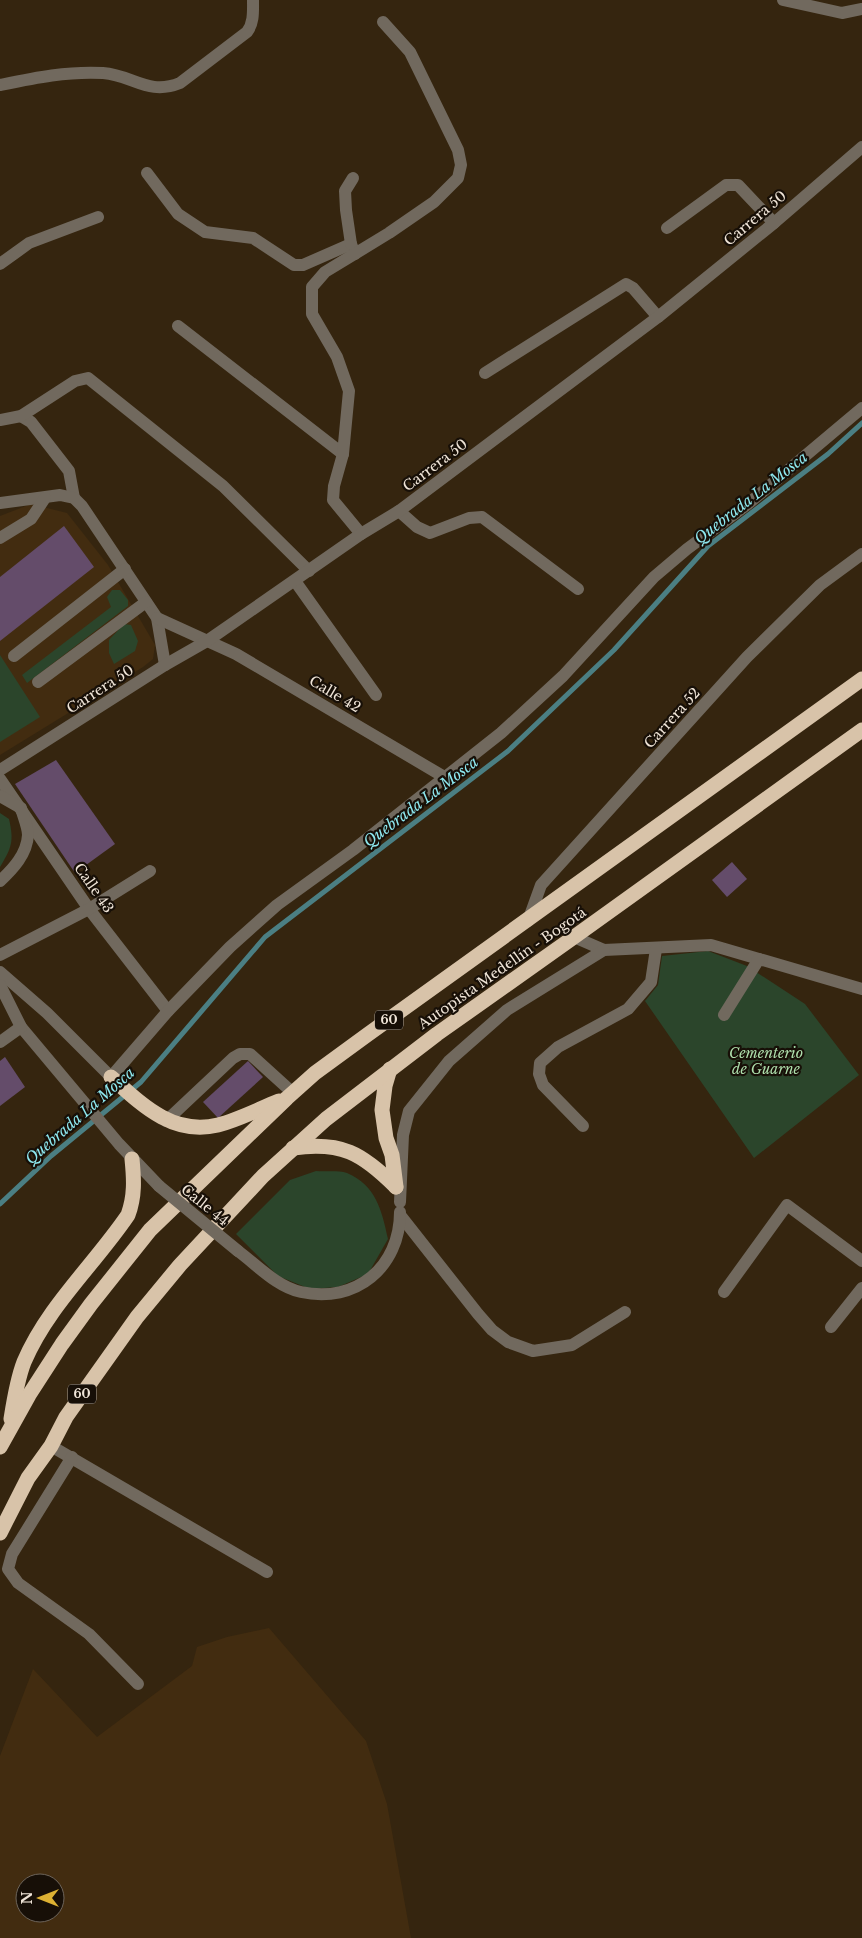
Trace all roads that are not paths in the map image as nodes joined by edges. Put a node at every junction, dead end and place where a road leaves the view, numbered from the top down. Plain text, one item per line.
1 (253, 0) edge
2 (783, 0) edge
3 (862, 9) edge
4 (383, 22) dead end
5 (0, 84) edge
6 (862, 147) edge
7 (147, 173) dead end
8 (353, 178) dead end
9 (98, 217) dead end
10 (774, 223) junction
11 (667, 228) dead end
12 (353, 249) junction
13 (0, 264) edge
14 (658, 317) junction
15 (178, 326) dead end
16 (485, 373) dead end
17 (862, 408) edge
18 (21, 416) junction
19 (0, 420) edge
20 (343, 454) junction
21 (45, 498) junction
22 (74, 498) junction
23 (0, 503) edge
24 (399, 512) junction
25 (361, 534) junction
26 (0, 538) edge
27 (862, 554) edge
28 (125, 569) junction
29 (309, 571) junction
30 (296, 581) junction
31 (578, 589) dead end
32 (146, 602) junction
33 (157, 618) junction
34 (207, 641) junction
35 (14, 656) dead end
36 (165, 665) junction
37 (862, 679) edge
38 (38, 682) dead end
39 (376, 696) dead end
40 (862, 730) edge
41 (0, 770) edge
42 (446, 778) junction
43 (0, 779) edge
44 (0, 796) edge
45 (21, 808) junction
46 (150, 871) dead end
47 (0, 881) edge
48 (89, 909) junction
49 (528, 921) junction
50 (574, 938) junction
51 (656, 948) junction
52 (604, 950) junction
53 (0, 955) edge
54 (760, 959) junction
55 (0, 972) edge
56 (0, 985) edge
57 (862, 989) edge
58 (168, 1011) junction
59 (724, 1015) dead end
60 (21, 1027) junction
61 (0, 1042) edge
62 (390, 1069) junction
63 (114, 1080) junction
64 (290, 1096) junction
65 (166, 1121) junction
66 (583, 1126) dead end
67 (293, 1148) junction
68 (132, 1159) junction
69 (396, 1187) junction
70 (400, 1202) junction
71 (400, 1216) junction
72 (862, 1261) edge
73 (862, 1288) edge
74 (724, 1292) dead end
75 (624, 1312) dead end
76 (831, 1328) dead end
77 (10, 1430) junction
78 (52, 1446) junction
79 (0, 1447) edge
80 (72, 1457) junction
81 (0, 1533) edge
82 (267, 1572) dead end
83 (138, 1684) dead end

1 - 5 street
2 - 3 street
4 - 12 street
6 - 10 street, Carrera 50
7 - 12 street
8 - 12 street
9 - 13 street
10 - 11 street
10 - 14 street, Carrera 50
12 - 20 street
14 - 16 street
14 - 24 street, Carrera 50
15 - 20 street
17 - 42 street
18 - 19 street
18 - 22 street
18 - 29 street
20 - 25 street
21 - 22 street
21 - 23 street
21 - 26 street
22 - 28 street
24 - 25 street, Carrera 50
24 - 31 street
25 - 29 street, Carrera 50
27 - 49 street, Carrera 52
28 - 32 street
28 - 35 street
29 - 30 street, Carrera 50
30 - 34 street, Carrera 50
30 - 39 street
32 - 33 street
32 - 38 street
33 - 34 street, Calle 42
33 - 36 street
34 - 36 street, Carrera 50
34 - 42 street, Calle 42
36 - 41 street, Carrera 50
37 - 49 highway, Autopista Medellín - Bogotá / 60
40 - 50 highway, Autopista Medellín - Bogotá / 60
42 - 58 street
43 - 45 street, Calle 43
44 - 45 street
45 - 47 street
45 - 48 street, Calle 43
46 - 48 street
48 - 53 street
48 - 58 street, Calle 43
49 - 64 highway, Autopista Medellín - Bogotá / 60
50 - 52 street
50 - 62 highway, Autopista Medellín - Bogotá / 60
51 - 52 street
51 - 54 street
51 - 66 street
52 - 70 street
54 - 57 street
54 - 59 street
55 - 63 street
56 - 60 street, Calle 44
58 - 63 street
60 - 61 street
60 - 68 street, Calle 44
62 - 67 highway, Autopista Medellín - Bogotá / 60
62 - 69 highway
63 - 65 highway
64 - 65 highway
64 - 65 street
64 - 77 highway, Autopista Medellín - Bogotá / 60
67 - 69 highway
67 - 78 highway, Autopista Medellín - Bogotá / 60
68 - 71 street, Calle 44, bridge
68 - 77 highway
69 - 70 street, Calle 44
70 - 71 street, Calle 44
71 - 75 street
72 - 74 street
73 - 76 street
77 - 79 highway, Autopista Medellín - Bogotá / 60
78 - 80 street
78 - 81 highway, Autopista Medellín - Bogotá / 60
80 - 82 street
80 - 83 street

